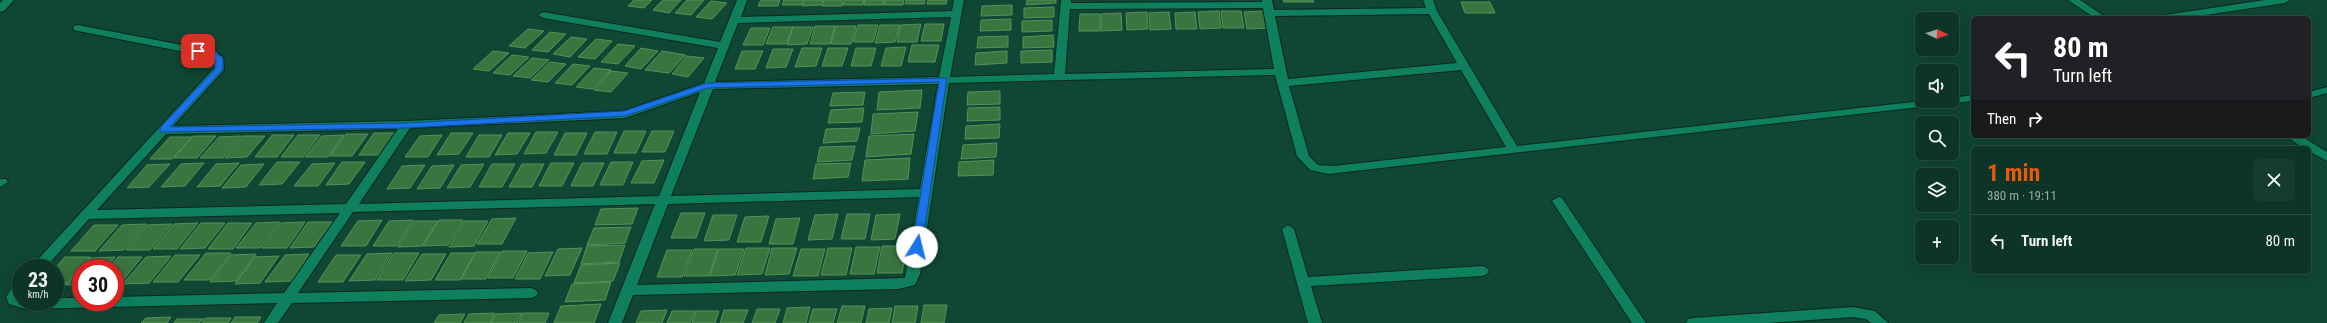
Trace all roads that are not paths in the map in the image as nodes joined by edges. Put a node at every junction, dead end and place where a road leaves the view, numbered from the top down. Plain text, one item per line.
1 (8, 0) edge
2 (742, 0) edge
3 (959, 0) edge
4 (1428, 0) edge
5 (2073, 0) edge
6 (2285, 0) edge
7 (1066, 3) edge
8 (1268, 6) edge
9 (0, 10) edge
10 (1432, 11) junction
11 (957, 14) junction
12 (542, 15) dead end
13 (2099, 16) edge
14 (2178, 16) edge
15 (733, 20) junction
16 (78, 28) dead end
17 (723, 46) junction
18 (1464, 66) junction
19 (1059, 77) junction
20 (1282, 77) junction
21 (944, 80) junction
22 (707, 86) junction
23 (2327, 90) edge
24 (2311, 94) edge
25 (1971, 98) edge
26 (1959, 100) edge
27 (1915, 105) edge
28 (406, 125) junction
29 (163, 130) junction
30 (2295, 138) edge
31 (2309, 146) edge
32 (2311, 147) edge
33 (1513, 150) junction
34 (2327, 157) edge
35 (926, 193) junction
36 (661, 201) junction
37 (1558, 201) dead end
38 (349, 208) junction
39 (85, 216) junction
40 (1288, 230) dead end
41 (45, 259) edge
42 (1482, 271) dead end
43 (1302, 282) junction
44 (628, 290) junction
45 (531, 293) dead end
46 (288, 299) junction
47 (64, 303) edge
48 (271, 323) edge
49 (615, 323) edge
50 (1315, 323) edge
51 (1638, 323) edge
52 (1693, 323) edge
53 (1881, 323) edge

1 - 9 street
2 - 15 street
3 - 11 street
4 - 10 street
5 - 13 street
6 - 14 street
7 - 8 street
7 - 19 street
8 - 10 street
8 - 20 street
10 - 18 street
11 - 15 street
11 - 21 street
12 - 17 street
15 - 17 street
16 - 29 street
17 - 22 street
18 - 20 street
18 - 33 street
19 - 20 street
19 - 21 street
20 - 33 street
21 - 22 street
21 - 35 street
22 - 28 street
22 - 36 street
23 - 24 street
25 - 26 street
27 - 33 street
28 - 29 street
28 - 38 street
29 - 39 street
30 - 31 street
32 - 34 street
35 - 36 street
35 - 44 street
36 - 38 street
36 - 44 street
37 - 51 street
38 - 39 street
38 - 46 street
39 - 41 street
40 - 43 street
42 - 43 street
43 - 50 street
44 - 49 street
45 - 46 street
46 - 47 street
46 - 48 street
52 - 53 street

